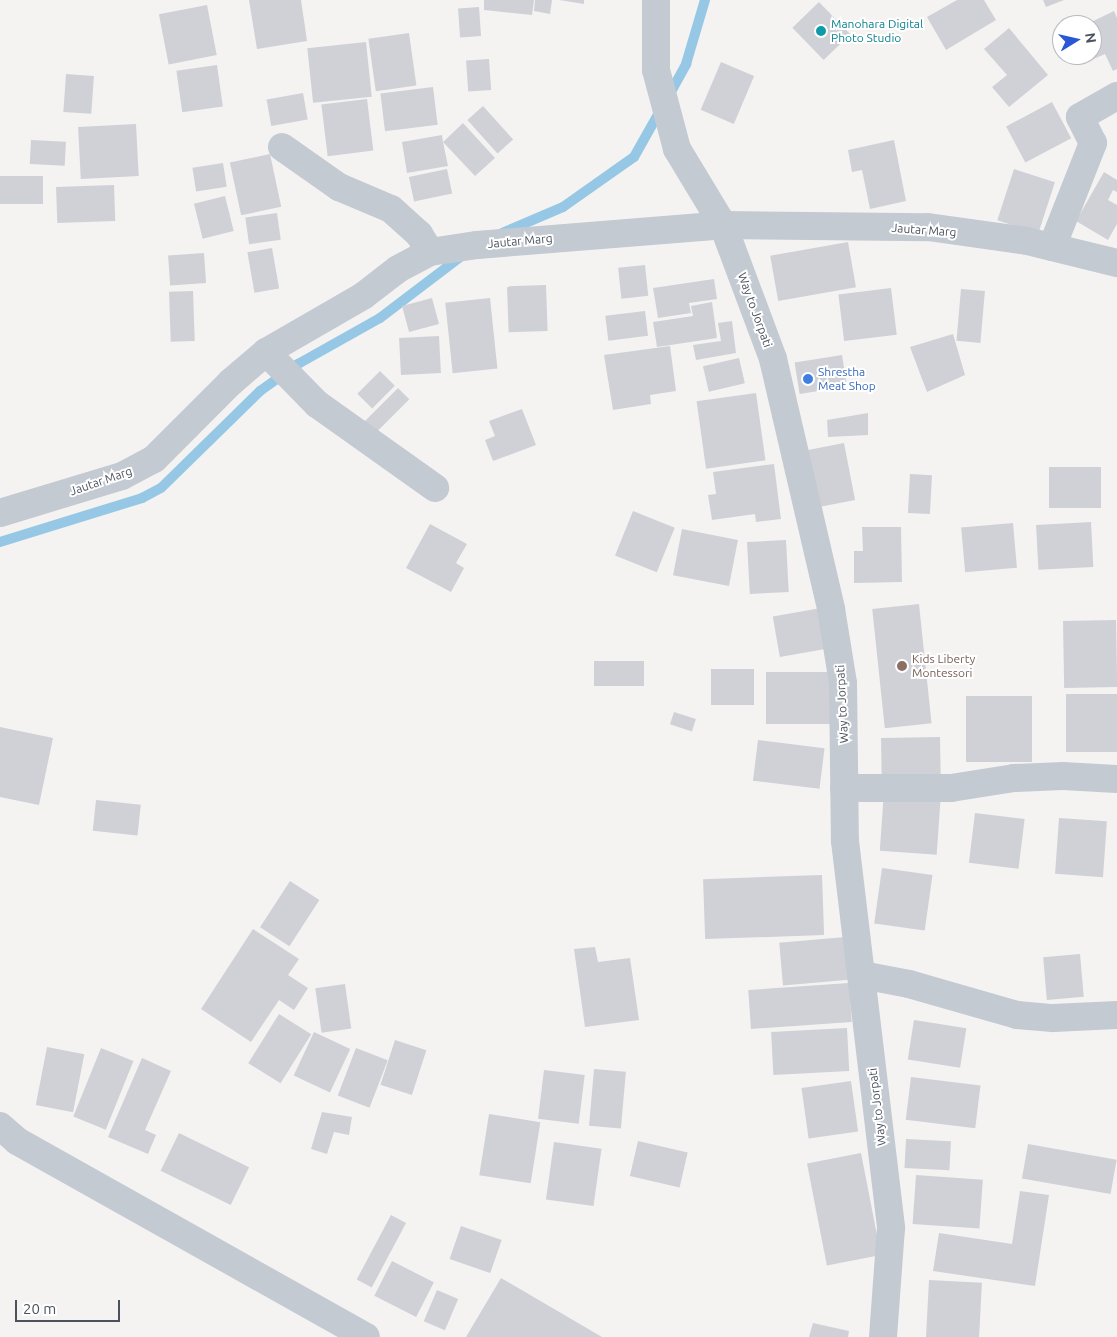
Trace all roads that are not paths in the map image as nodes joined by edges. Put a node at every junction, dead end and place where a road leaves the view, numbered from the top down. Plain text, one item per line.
1 (656, 0) edge
2 (1117, 96) edge
3 (282, 147) dead end
4 (724, 225) junction
5 (1052, 247) junction
6 (430, 252) junction
7 (1117, 263) edge
8 (272, 359) junction
9 (435, 488) dead end
10 (0, 513) edge
11 (1117, 779) edge
12 (844, 788) junction
13 (862, 975) junction
14 (1117, 1014) edge
15 (0, 1126) edge
16 (366, 1337) edge
17 (883, 1337) edge

1 - 4 street, Way to Jorpati
2 - 5 street
3 - 6 street
4 - 5 street, Jautar Marg
4 - 6 street, Jautar Marg
4 - 12 street, Way to Jorpati
5 - 7 street, Jautar Marg
6 - 8 street, Jautar Marg
8 - 9 street
8 - 10 street, Jautar Marg
11 - 12 street
12 - 13 street, Way to Jorpati
13 - 14 street
13 - 17 street, Way to Jorpati
15 - 16 street

